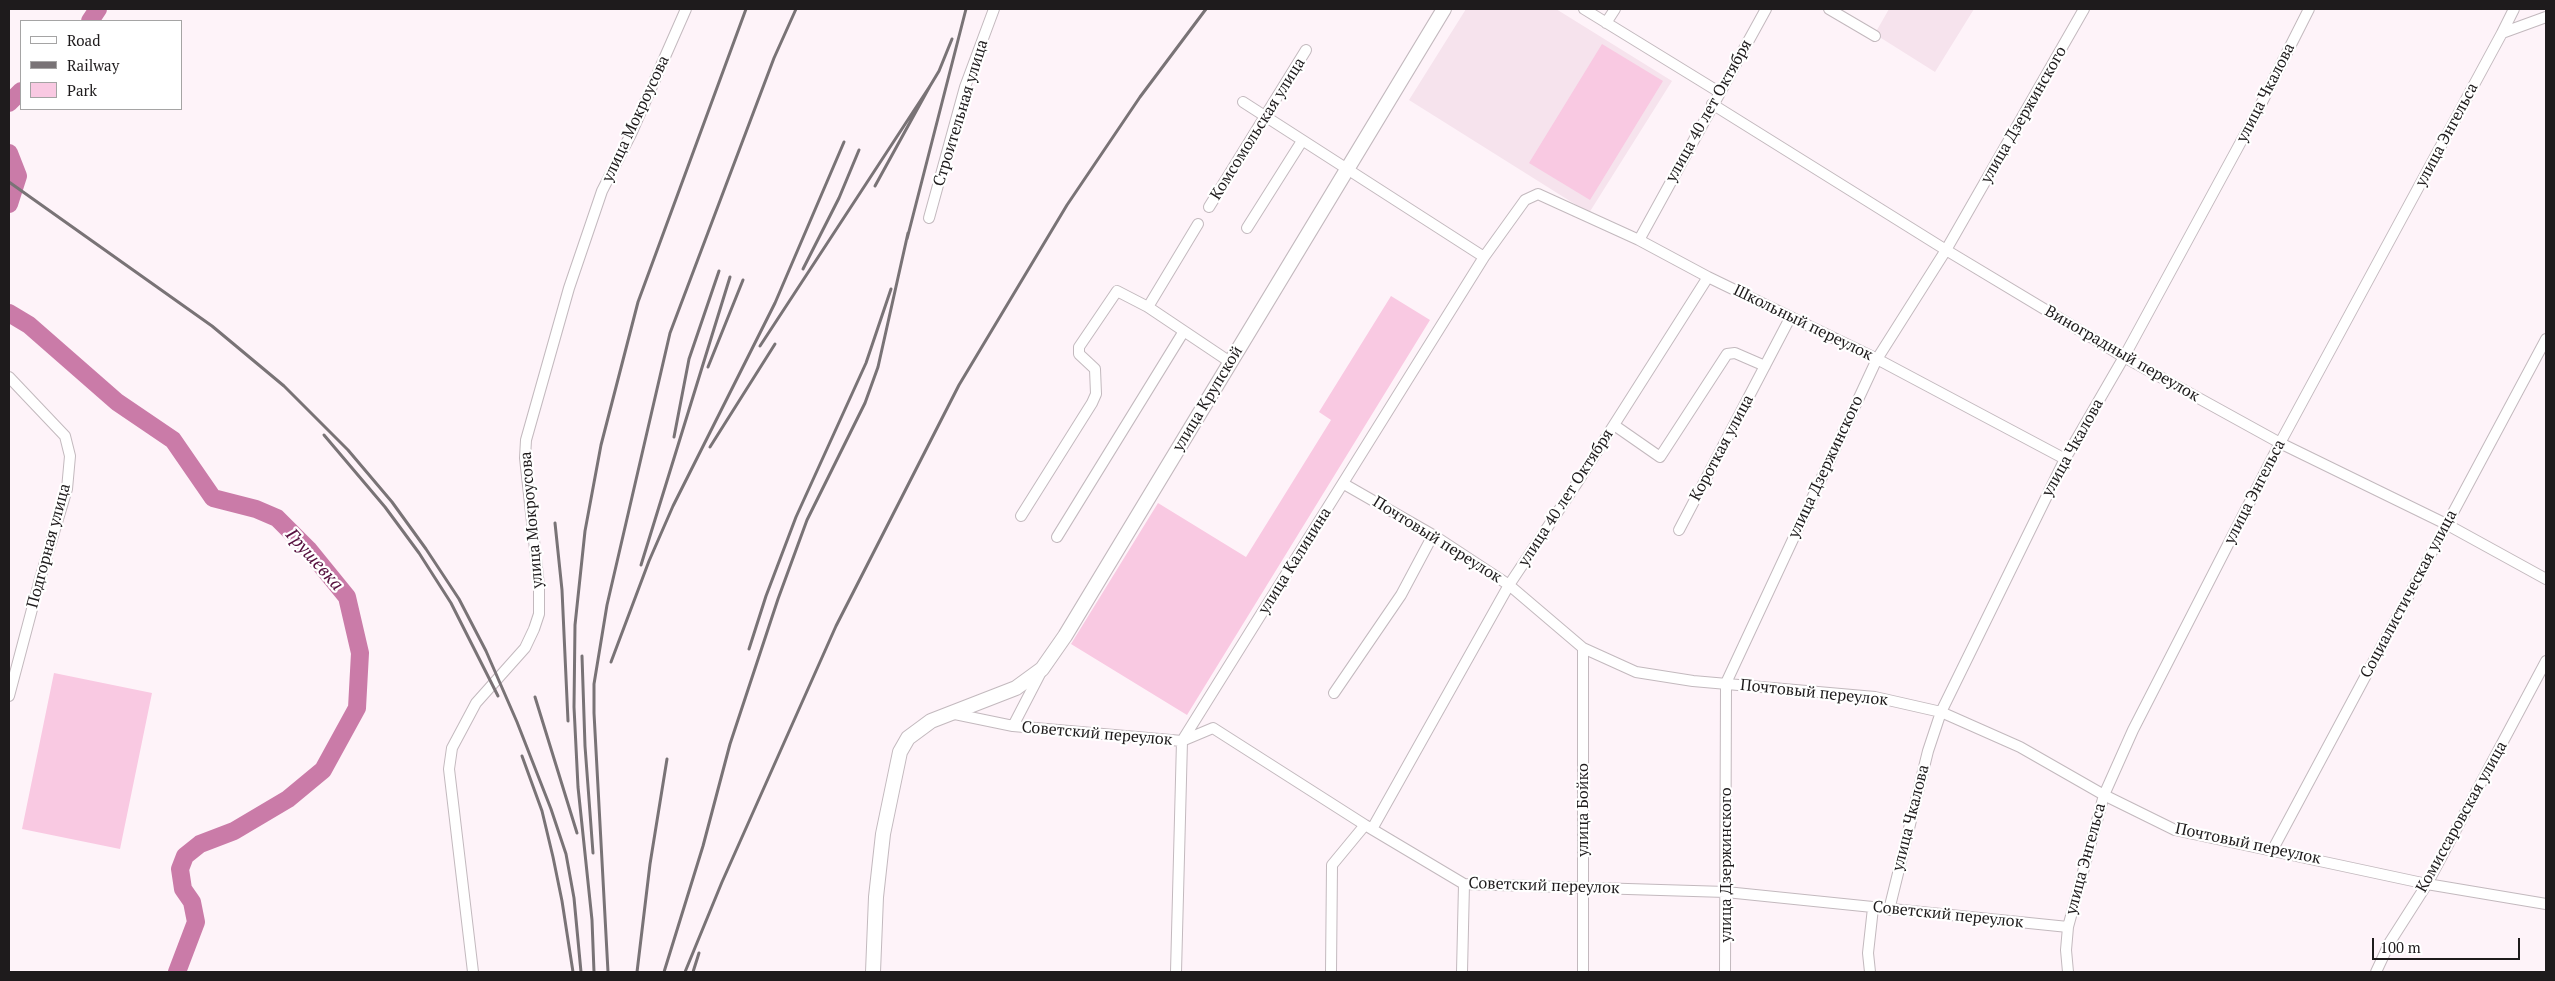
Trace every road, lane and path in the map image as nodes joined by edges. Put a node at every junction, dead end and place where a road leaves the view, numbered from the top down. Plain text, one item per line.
1 (686, 9) edge
2 (994, 9) edge
3 (1444, 9) edge
4 (1584, 9) edge
5 (1615, 9) edge
6 (1766, 9) edge
7 (1829, 9) edge
8 (2084, 9) edge
9 (2309, 9) edge
10 (2514, 9) edge
11 (2546, 17) edge
12 (1606, 23) junction
13 (2502, 33) junction
14 (1875, 36) dead end
15 (1306, 50) dead end
16 (1719, 92) junction
17 (1243, 102) dead end
18 (1712, 104) junction
19 (1266, 117) junction
20 (1302, 141) junction
21 (1345, 170) junction
22 (1538, 194) joint
23 (1209, 207) dead end
24 (929, 218) dead end
25 (1198, 224) dead end
26 (1247, 228) dead end
27 (1639, 240) junction
28 (1946, 250) junction
29 (1484, 257) junction
30 (1708, 277) junction
31 (1148, 307) junction
32 (1790, 318) junction
33 (1184, 331) junction
34 (2546, 339) edge
35 (2124, 357) junction
36 (1877, 359) junction
37 (1230, 362) junction
38 (1765, 366) junction
39 (9, 377) edge
40 (1614, 426) junction
41 (2280, 443) junction
42 (2065, 459) junction
43 (1344, 484) junction
44 (1021, 516) dead end
45 (2446, 524) junction
46 (1679, 530) dead end
47 (1433, 535) junction
48 (1057, 537) dead end
49 (2546, 579) edge
50 (1509, 585) junction
51 (1583, 648) junction
52 (2546, 661) edge
53 (1042, 669) junction
54 (12, 671) edge
55 (1726, 683) junction
56 (1334, 693) dead end
57 (9, 696) edge
58 (948, 712) junction
59 (1941, 712) junction
60 (1013, 726) junction
61 (1182, 741) junction
62 (2104, 795) junction
63 (1369, 827) junction
64 (2273, 849) junction
65 (1464, 884) junction
66 (2427, 884) junction
67 (1583, 888) junction
68 (1726, 892) junction
69 (2546, 904) edge
70 (1873, 908) junction
71 (1889, 910) junction
72 (2068, 927) junction
73 (473, 972) edge
74 (873, 972) edge
75 (1176, 972) edge
76 (1331, 972) edge
77 (1462, 972) edge
78 (1583, 972) edge
79 (1725, 972) edge
80 (1870, 972) edge
81 (2068, 972) edge
82 (2376, 972) edge

1 - 73 street, улица Мокроусова
2 - 24 street, Строительная улица
3 - 21 main road, улица Крупской
4 - 12 street
5 - 12 street
6 - 16 street, улица 40 лет Октября
7 - 14 street
8 - 28 street, улица Дзержинского
9 - 35 street, улица Чкалова
10 - 13 street, улица Энгельса
11 - 13 street
12 - 16 street
13 - 41 street, улица Энгельса
15 - 19 street, Комсомольская улица
16 - 18 street, улица 40 лет Октября
17 - 19 street
18 - 27 street, улица 40 лет Октября
18 - 28 street, Виноградный переулок
19 - 20 street
19 - 23 street, Комсомольская улица
20 - 21 street
20 - 26 street
21 - 29 street
21 - 37 main road, улица Крупской
22 - 27 street, Школьный переулок
22 - 29 street, улица Калинина
25 - 31 street
27 - 30 street, Школьный переулок
28 - 35 street, Виноградный переулок
28 - 36 street, улица Дзержинского
29 - 43 street, улица Калинина
30 - 32 street, Школьный переулок
30 - 40 street, улица 40 лет Октября
31 - 33 street
31 - 44 street
32 - 36 street, Школьный переулок
32 - 38 street, Короткая улица
33 - 37 street
33 - 48 street
34 - 45 street, Социалистическая улица
35 - 41 street, Виноградный переулок
35 - 42 street, улица Чкалова
36 - 42 street, Школьный переулок
36 - 55 street, улица Дзержинского
37 - 53 main road, улица Крупской
38 - 40 street
38 - 46 street, Короткая улица
39 - 54 street, Подгорная улица
40 - 50 street, улица 40 лет Октября
41 - 45 street, Виноградный переулок
41 - 62 street, улица Энгельса
42 - 59 street, улица Чкалова
43 - 47 street, Почтовый переулок
43 - 61 street, улица Калинина
45 - 49 street, Виноградный переулок
45 - 64 street, Социалистическая улица
47 - 50 street, Почтовый переулок
47 - 56 street
50 - 51 street, Почтовый переулок
50 - 63 street, улица 40 лет Октября
51 - 55 street, Почтовый переулок
51 - 67 street, улица Бойко
52 - 66 street, Комиссаровская улица
53 - 58 main road, улица Крупской
53 - 60 street
54 - 57 street, Подгорная улица
55 - 59 street, Почтовый переулок
55 - 68 street, улица Дзержинского
58 - 60 street, Советский переулок
58 - 74 main road, улица Крупской
59 - 62 street, Почтовый переулок
59 - 71 street, улица Чкалова
60 - 61 street, Советский переулок
61 - 63 street, Советский переулок
61 - 75 street
62 - 64 street, Почтовый переулок
62 - 72 street, улица Энгельса
63 - 65 street, Советский переулок
63 - 76 street, улица 40 лет Октября
64 - 66 street, Почтовый переулок
65 - 67 street, Советский переулок
65 - 77 street
66 - 69 street, Почтовый переулок
66 - 82 street, Комиссаровская улица
67 - 68 street, Советский переулок
67 - 78 street, улица Бойко
68 - 70 street, Советский переулок
68 - 79 street, улица Дзержинского
70 - 71 street, Советский переулок
70 - 80 street
71 - 72 street, Советский переулок
72 - 81 street, улица Энгельса

